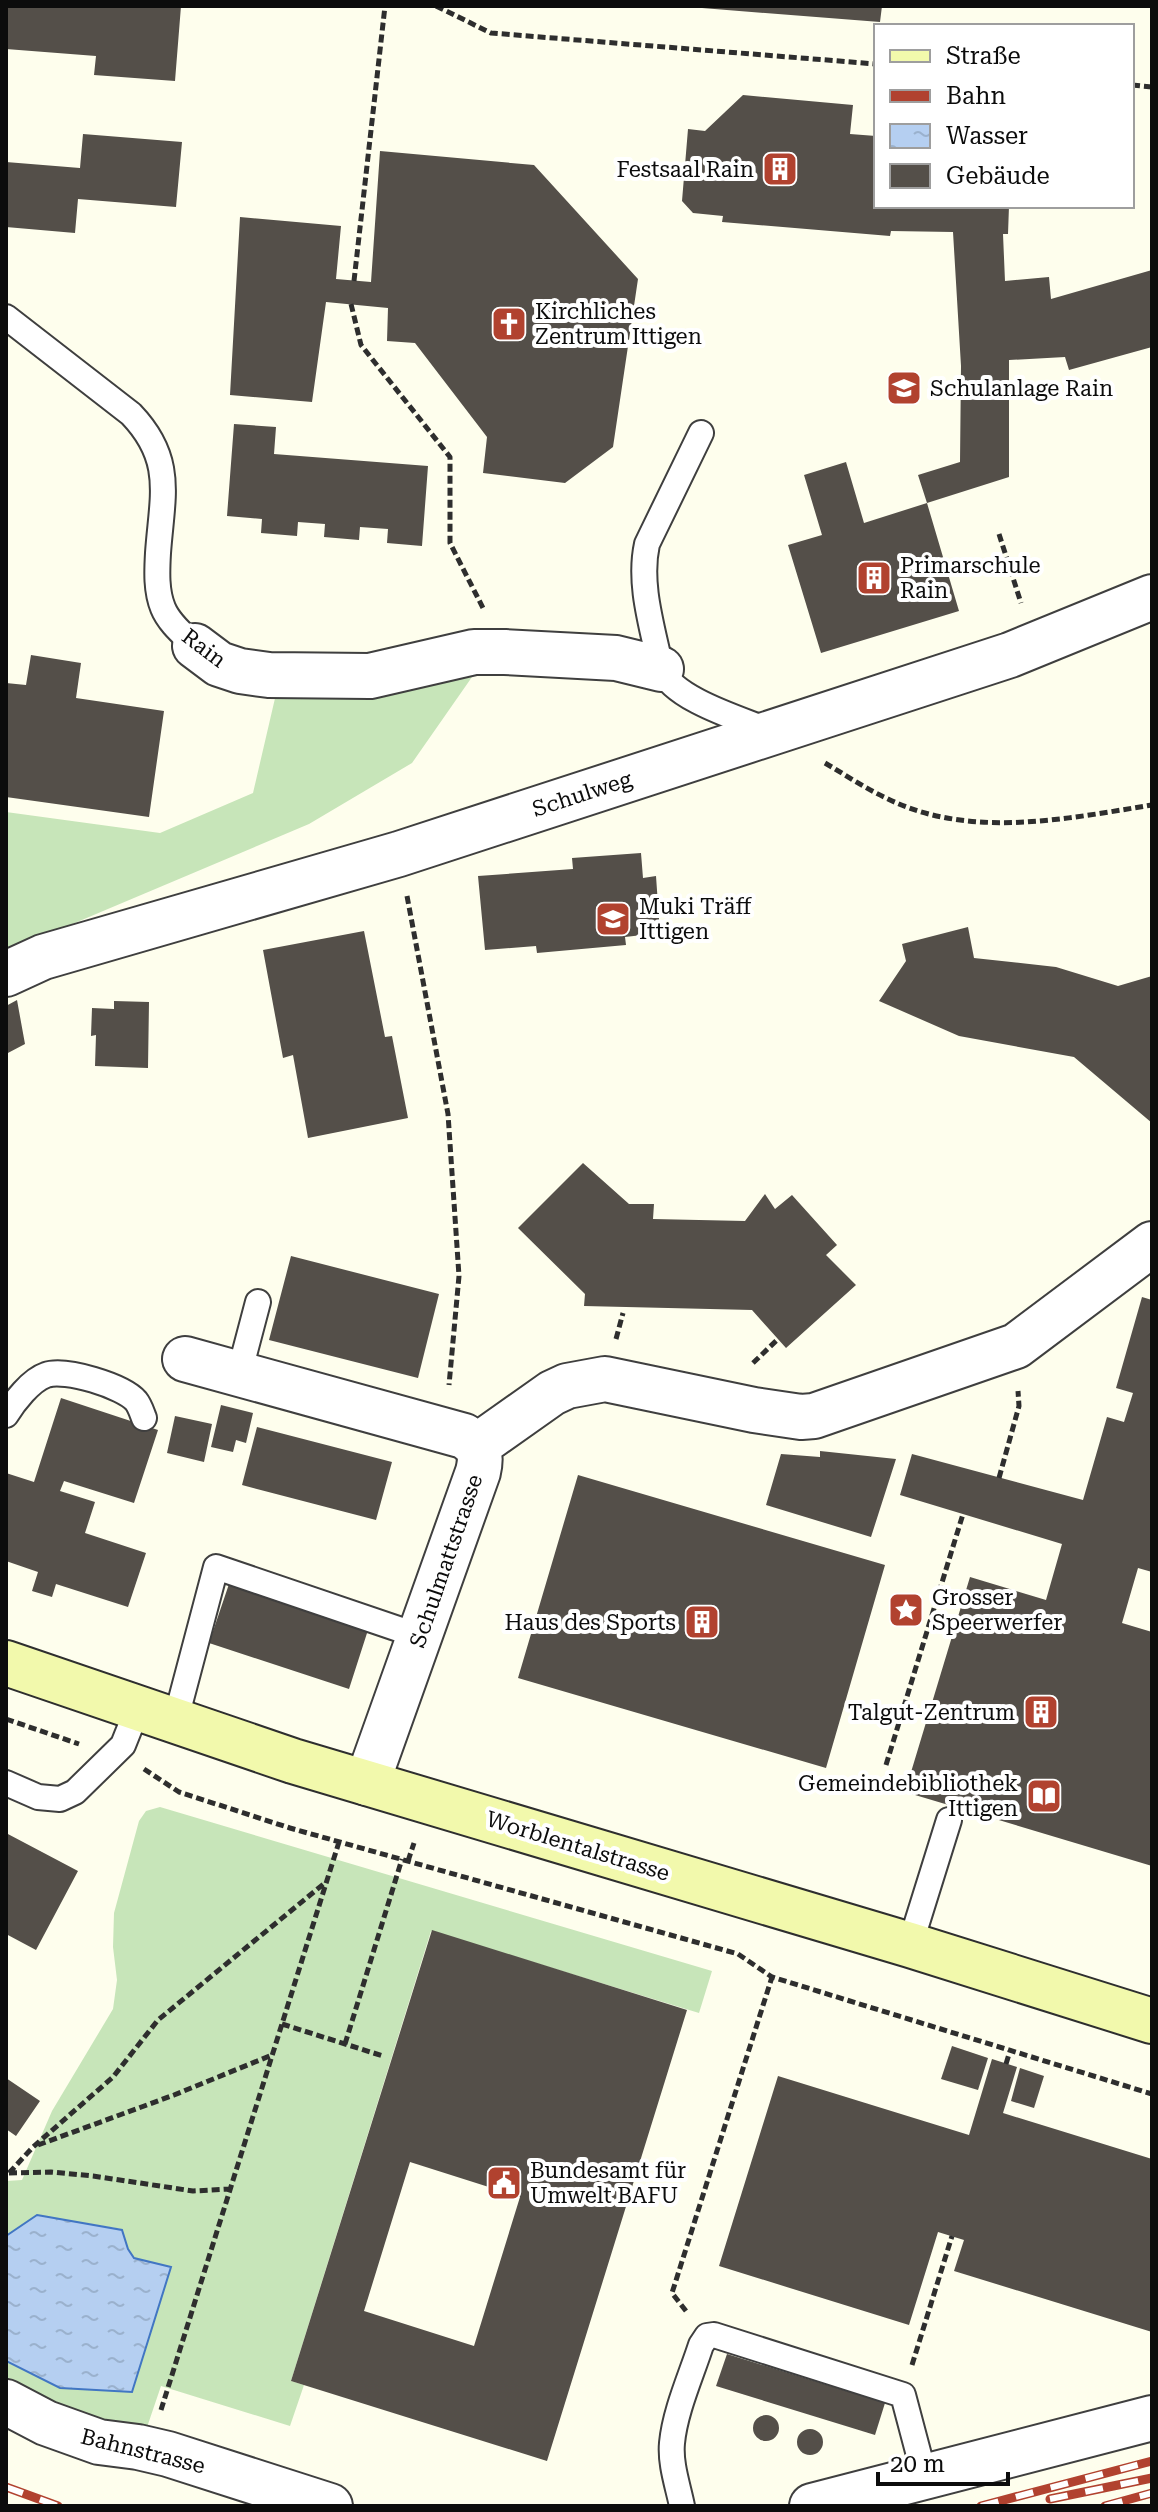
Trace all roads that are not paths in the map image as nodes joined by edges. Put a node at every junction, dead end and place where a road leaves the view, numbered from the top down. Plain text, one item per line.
1 (6, 317) edge
2 (701, 433) dead end
3 (1152, 597) edge
4 (195, 646) joint
5 (661, 669) junction
6 (772, 732) junction
7 (6, 974) edge
8 (1152, 1244) edge
9 (258, 1302) dead end
10 (185, 1359) dead end
11 (239, 1374) junction
12 (6, 1415) edge
13 (144, 1418) dead end
14 (461, 1438) junction
15 (419, 1636) junction
16 (6, 1663) edge
17 (156, 1716) junction
18 (6, 1783) edge
19 (367, 1783) junction
20 (949, 1820) dead end
21 (910, 1945) junction
22 (1152, 2021) edge
23 (6, 2402) edge
24 (1152, 2418) edge
25 (925, 2478) junction
26 (330, 2506) edge
27 (682, 2506) edge
28 (812, 2506) edge

1 - 4 lane, Rain
2 - 5 lane
3 - 6 street, Schulweg
4 - 5 street, Rain
5 - 6 lane
6 - 7 street, Schulweg
8 - 14 street
9 - 11 lane
10 - 11 street
11 - 14 street
12 - 13 lane
14 - 15 street, Schulmattstrasse
15 - 17 lane
15 - 19 street, Schulmattstrasse
16 - 17 main road, Worblentalstrasse
17 - 18 lane
17 - 19 main road, Worblentalstrasse
19 - 21 main road, Worblentalstrasse
20 - 21 lane
21 - 22 main road, Worblentalstrasse
23 - 26 street, Bahnstrasse
24 - 25 street
25 - 27 lane
25 - 28 street

